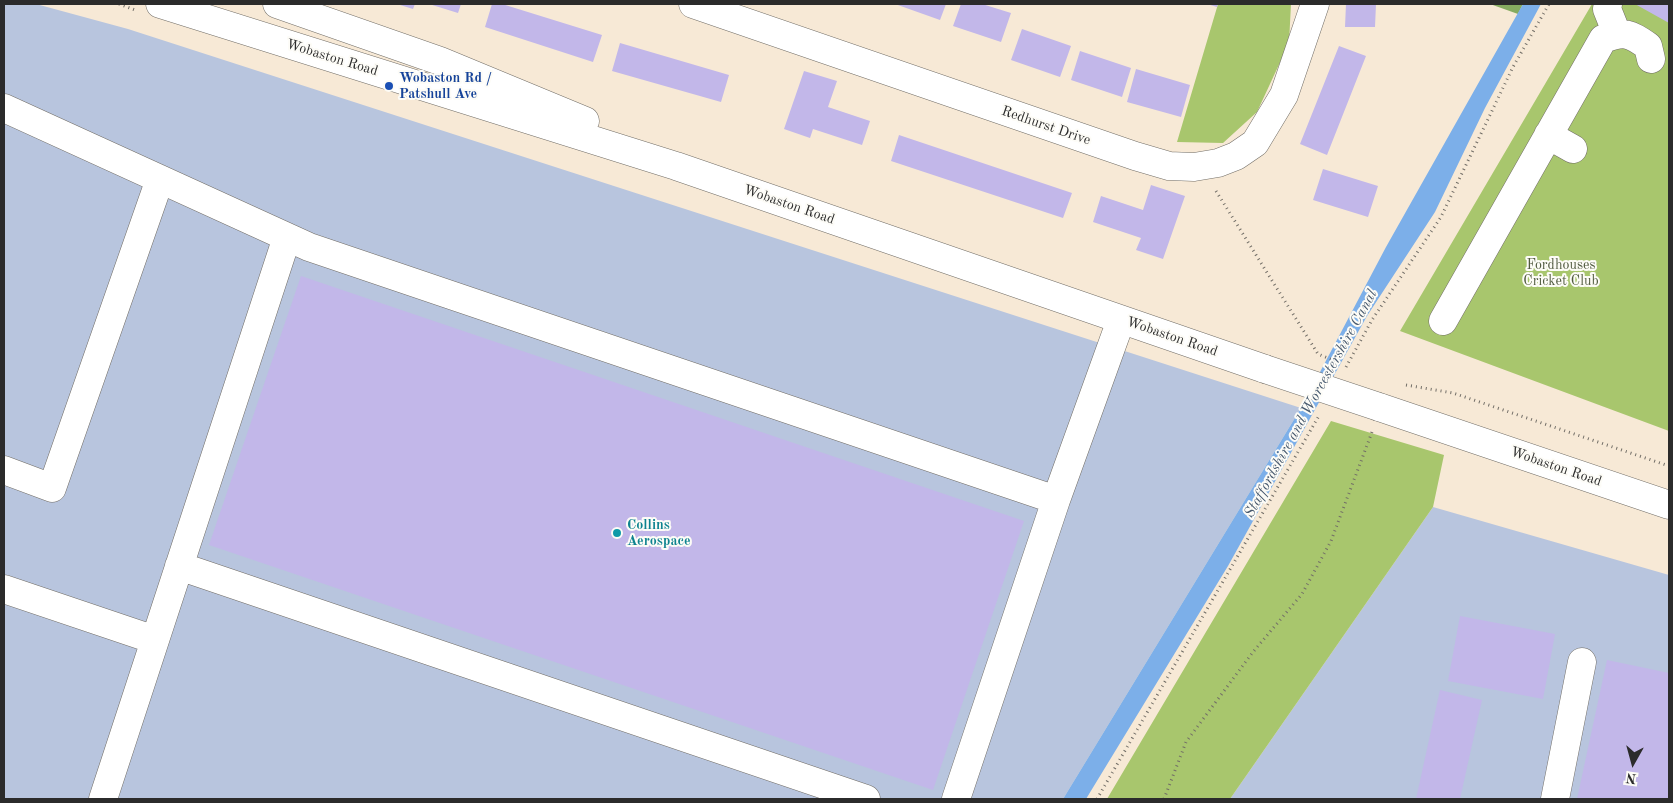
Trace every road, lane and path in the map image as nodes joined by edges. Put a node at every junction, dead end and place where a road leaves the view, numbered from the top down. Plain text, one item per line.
1 (160, 4) edge
2 (693, 4) edge
3 (1315, 4) edge
4 (1608, 4) edge
5 (284, 5) edge
6 (1617, 34) junction
7 (276, 41) junction
8 (1651, 59) dead end
9 (4, 108) edge
10 (1548, 135) junction
11 (1573, 149) dead end
12 (1207, 164) junction
13 (676, 166) junction
14 (160, 179) junction
15 (287, 237) junction
16 (1121, 320) junction
17 (1443, 320) dead end
18 (1351, 368) dead end
19 (1404, 385) dead end
20 (1379, 407) junction
21 (1669, 466) edge
22 (4, 470) edge
23 (1056, 500) junction
24 (1669, 505) edge
25 (179, 566) junction
26 (4, 589) edge
27 (155, 640) junction
28 (1582, 662) dead end
29 (103, 799) edge
30 (866, 799) edge
31 (956, 799) edge
32 (1164, 799) edge
33 (1555, 799) edge

1 - 7 street, Wobaston Road
2 - 12 street, Redhurst Drive
3 - 12 street, Redhurst Drive
4 - 6 street
5 - 7 street
5 - 13 street, Wobaston Road
6 - 8 street
6 - 10 street
7 - 13 street, Wobaston Road
9 - 14 street
10 - 11 street
10 - 17 street
12 - 18 path
13 - 16 street, Wobaston Road
14 - 15 street
14 - 22 street
15 - 23 street
15 - 25 street
16 - 20 street, Wobaston Road, bridge
16 - 23 street
19 - 21 path
20 - 24 street, Wobaston Road
20 - 32 path
23 - 31 street
25 - 27 street
25 - 30 street
26 - 27 street
27 - 29 street
28 - 33 street

